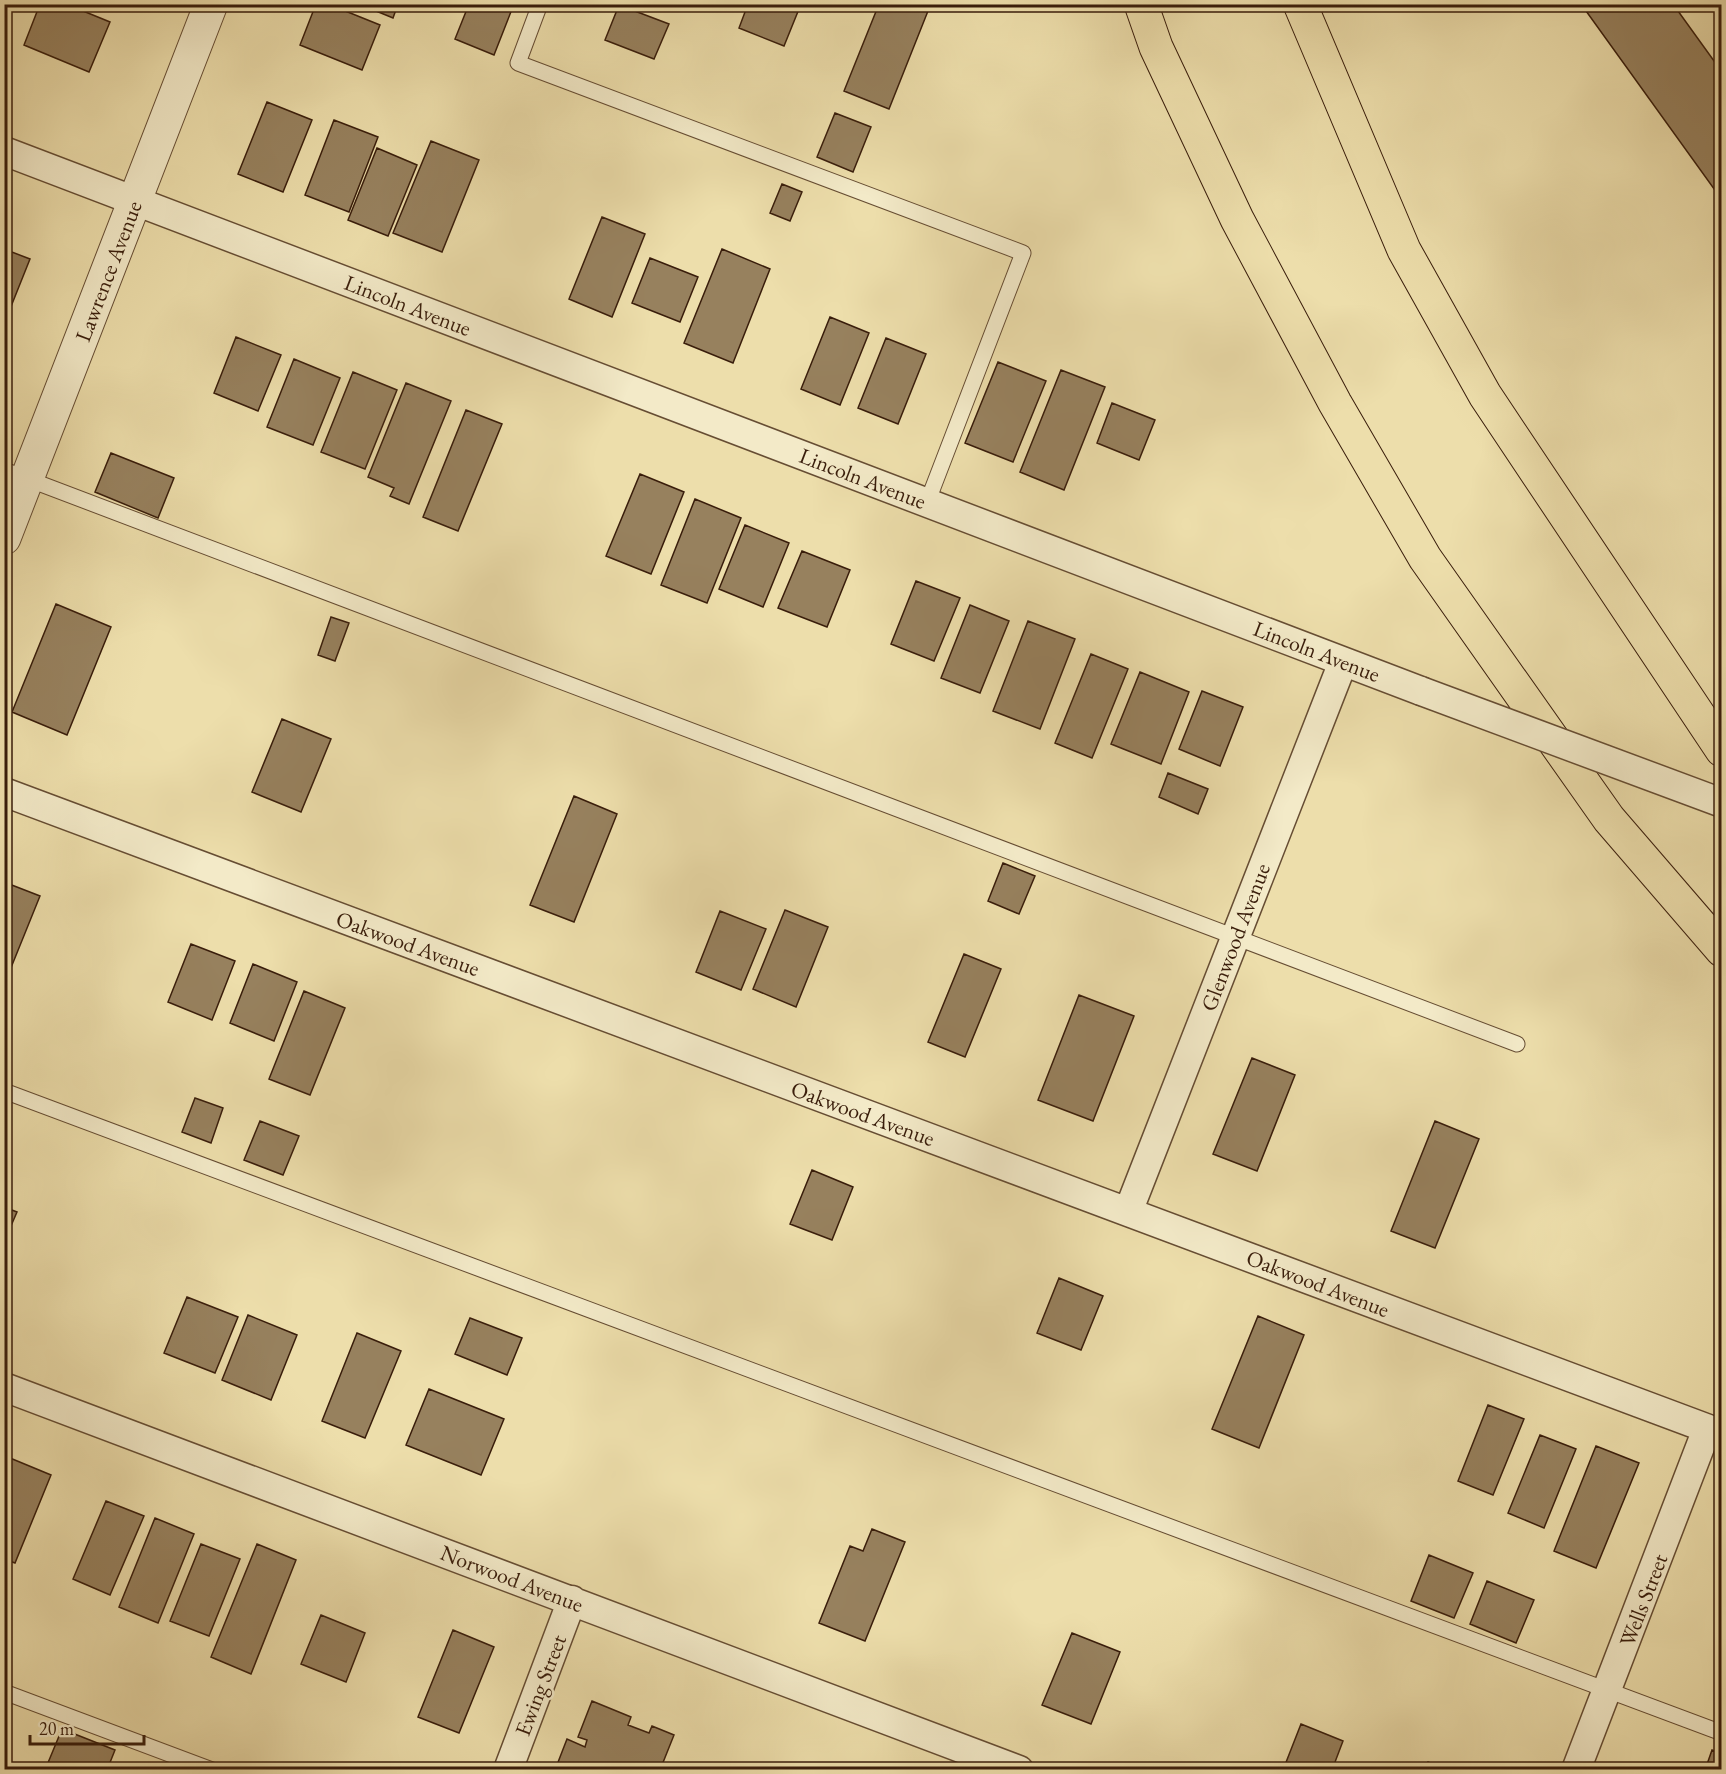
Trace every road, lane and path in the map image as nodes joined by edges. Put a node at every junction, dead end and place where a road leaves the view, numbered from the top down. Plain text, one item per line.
1 (211, 4) edge
2 (540, 4) edge
3 (1141, 4) edge
4 (1300, 4) edge
5 (4, 151) edge
6 (135, 201) junction
7 (16, 474) edge
8 (927, 503) junction
9 (4, 538) edge
10 (1343, 662) junction
11 (1722, 750) edge
12 (4, 792) edge
13 (1722, 803) edge
14 (1235, 937) junction
15 (1722, 950) edge
16 (1517, 1044) dead end
17 (4, 1091) edge
18 (1128, 1212) junction
19 (4, 1387) edge
20 (1714, 1432) edge
21 (572, 1600) junction
22 (1608, 1690) junction
23 (4, 1692) edge
24 (1722, 1733) edge
25 (212, 1770) edge
26 (508, 1770) edge
27 (1019, 1770) edge
28 (1576, 1770) edge

1 - 6 street, Lawrence Avenue
2 - 8 lane
3 - 15 highway
4 - 11 highway
5 - 6 street, Lincoln Avenue
6 - 7 street, Lawrence Avenue
6 - 8 street, Lincoln Avenue
7 - 9 street, Lawrence Avenue
7 - 14 lane
8 - 10 street, Lincoln Avenue
10 - 13 street, Lincoln Avenue, bridge
10 - 14 street, Glenwood Avenue
12 - 18 street, Oakwood Avenue
14 - 16 lane
14 - 18 street, Glenwood Avenue
17 - 22 lane
18 - 20 street, Oakwood Avenue
19 - 21 street, Norwood Avenue
20 - 22 street, Wells Street
21 - 26 street, Ewing Street
21 - 27 street, Norwood Avenue
22 - 24 lane
22 - 28 street, Wells Street
23 - 25 lane

